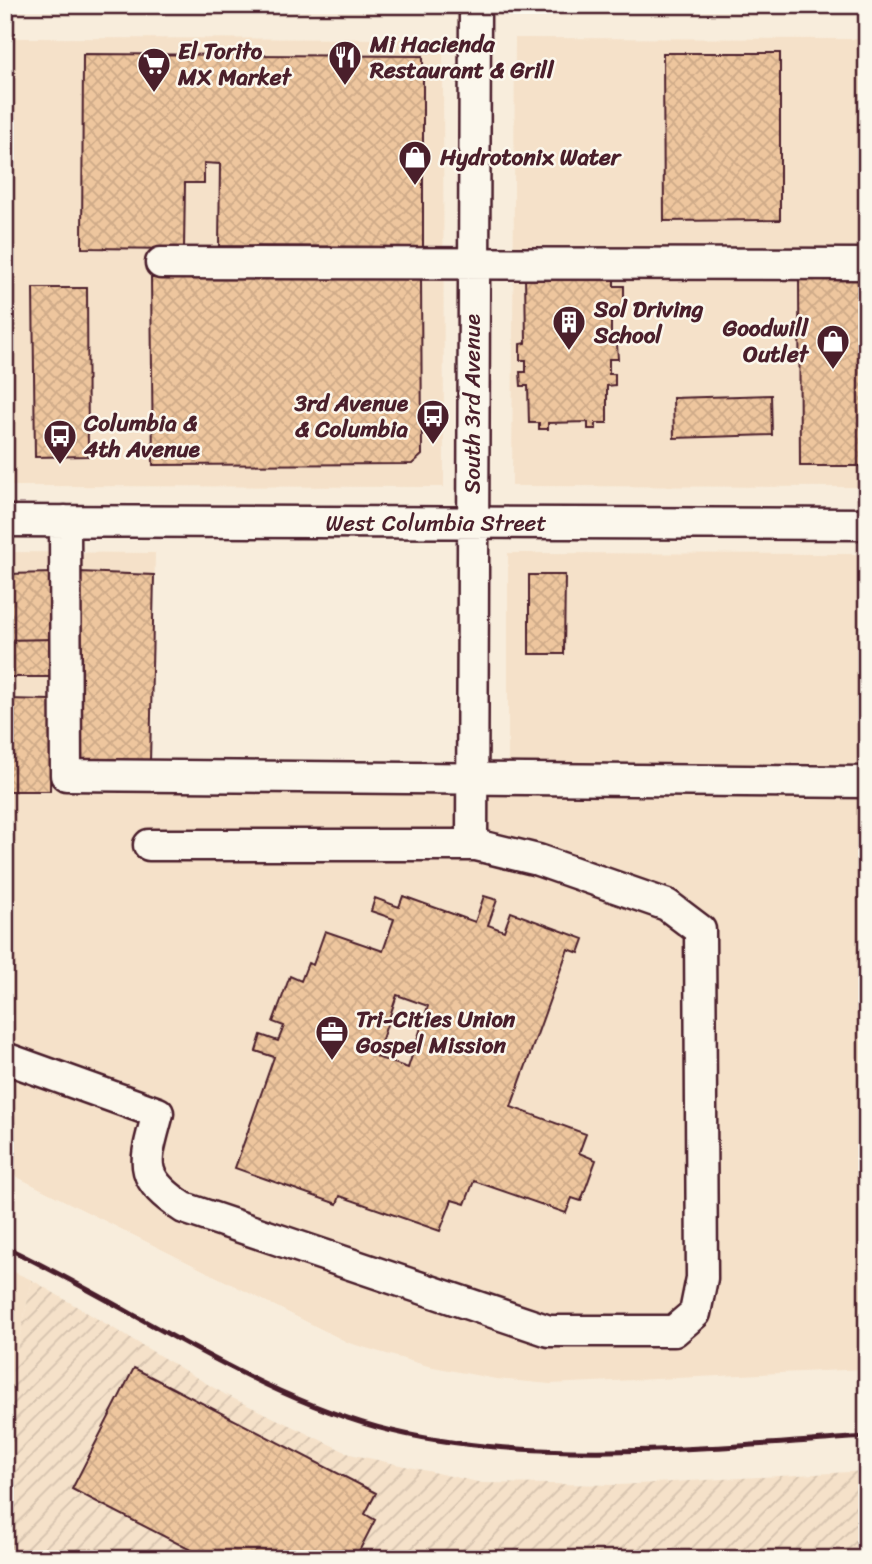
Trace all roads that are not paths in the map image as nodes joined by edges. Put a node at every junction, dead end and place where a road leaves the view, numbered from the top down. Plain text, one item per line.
1 (475, 5) edge
2 (161, 263) dead end
3 (867, 264) edge
4 (473, 265) junction
5 (5, 521) edge
6 (65, 521) junction
7 (472, 524) junction
8 (867, 524) edge
9 (472, 779) junction
10 (867, 782) edge
11 (149, 845) dead end
12 (472, 845) junction
13 (5, 1058) edge

1 - 4 street, South 3rd Avenue
2 - 4 street
3 - 4 street
4 - 7 street, South 3rd Avenue
5 - 6 street, West Columbia Street
6 - 7 street, West Columbia Street
6 - 9 street
7 - 8 street, West Columbia Street
7 - 9 street, South 3rd Avenue
9 - 10 street
9 - 12 street, South 3rd Avenue
11 - 12 street
12 - 13 street

